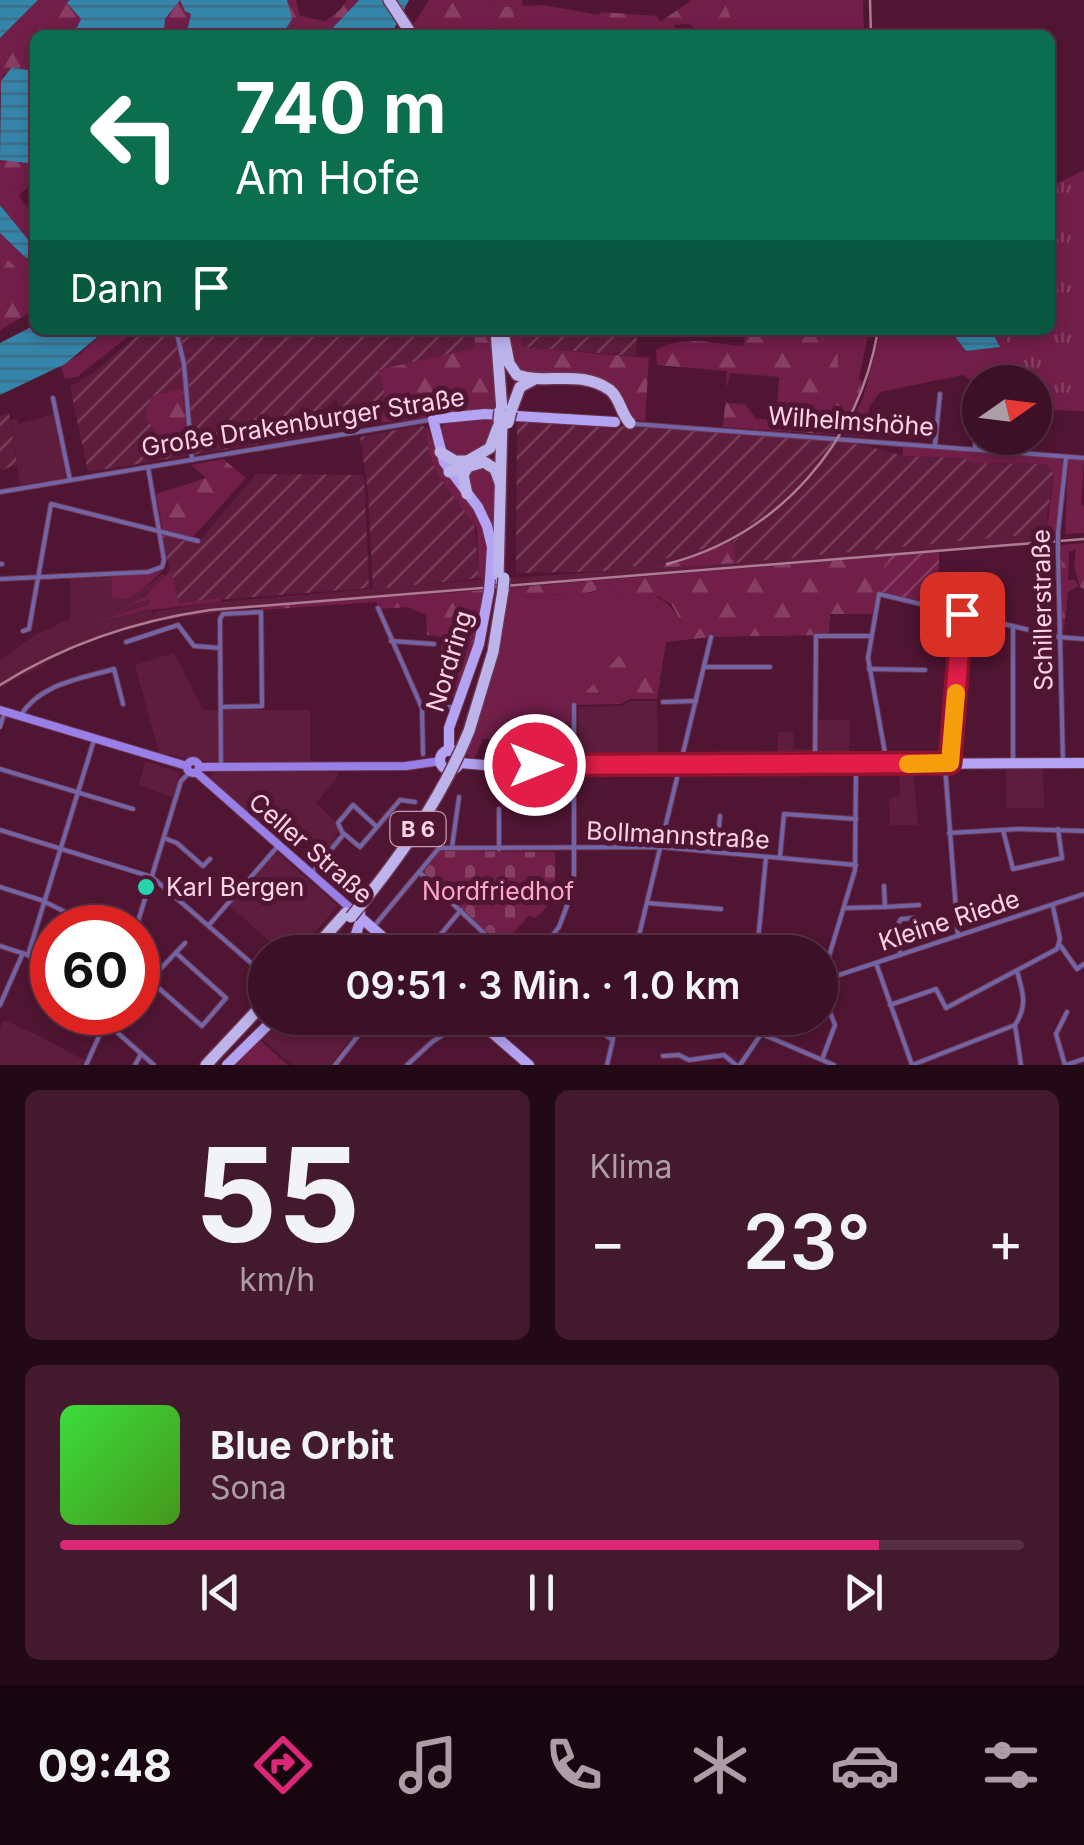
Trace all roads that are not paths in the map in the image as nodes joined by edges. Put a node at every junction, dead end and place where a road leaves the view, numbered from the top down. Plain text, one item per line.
1 (385, 0) edge
2 (405, 30) edge
3 (177, 335) edge
4 (501, 335) edge
5 (503, 353) junction
6 (542, 377) junction
7 (940, 394) dead end
8 (53, 398) dead end
9 (618, 402) junction
10 (504, 414) junction
11 (434, 419) junction
12 (615, 422) junction
13 (630, 424) junction
14 (935, 444) junction
15 (962, 447) edge
16 (440, 452) junction
17 (1046, 455) edge
18 (1066, 457) junction
19 (1084, 458) edge
20 (192, 460) junction
21 (468, 463) junction
22 (148, 467) junction
23 (449, 472) junction
24 (70, 480) junction
25 (0, 492) edge
26 (468, 494) junction
27 (502, 506) junction
28 (159, 531) junction
29 (198, 541) dead end
30 (35, 578) junction
31 (0, 580) edge
32 (497, 584) junction
33 (378, 608) dead end
34 (962, 614) junction
35 (1013, 626) junction
36 (23, 631) dead end
37 (871, 636) junction
38 (711, 637) dead end
39 (1058, 638) junction
40 (1084, 639) edge
41 (391, 641) junction
42 (126, 642) dead end
43 (434, 644) dead end
44 (220, 648) junction
45 (704, 666) junction
46 (770, 667) dead end
47 (869, 669) junction
48 (925, 670) dead end
49 (696, 701) junction
50 (663, 702) dead end
51 (123, 704) dead end
52 (574, 705) dead end
53 (220, 707) junction
54 (422, 708) junction
55 (456, 708) junction
56 (2, 713) edge
57 (20, 716) junction
58 (0, 727) edge
59 (94, 739) junction
60 (449, 751) junction
61 (423, 754) dead end
62 (1084, 762) edge
63 (460, 763) junction
64 (948, 763) junction
65 (1013, 763) junction
66 (1063, 763) junction
67 (816, 764) junction
68 (856, 764) junction
69 (886, 764) junction
70 (574, 765) junction
71 (680, 765) junction
72 (444, 766) junction
73 (221, 768) junction
74 (0, 769) edge
75 (193, 770) junction
76 (78, 793) junction
77 (459, 797) dead end
78 (415, 802) dead end
79 (134, 809) dead end
80 (499, 809) dead end
81 (720, 816) dead end
82 (856, 819) junction
83 (376, 826) junction
84 (1058, 829) junction
85 (0, 830) edge
86 (1003, 830) junction
87 (1084, 830) edge
88 (950, 833) junction
89 (344, 834) junction
90 (164, 838) junction
91 (278, 846) junction
92 (661, 846) junction
93 (452, 847) junction
94 (574, 847) junction
95 (60, 848) junction
96 (499, 849) junction
97 (717, 852) junction
98 (766, 856) junction
99 (780, 858) junction
100 (210, 860) dead end
101 (856, 865) junction
102 (419, 872) junction
103 (311, 874) junction
104 (152, 876) junction
105 (884, 886) dead end
106 (0, 887) edge
107 (1084, 894) edge
108 (44, 902) junction
109 (647, 903) junction
110 (50, 905) edge
111 (143, 905) edge
112 (919, 905) dead end
113 (1052, 905) junction
114 (886, 907) junction
115 (845, 908) junction
116 (720, 909) dead end
117 (461, 910) junction
118 (352, 916) junction
119 (914, 918) dead end
120 (209, 924) junction
121 (372, 928) junction
122 (331, 935) edge
123 (335, 935) edge
124 (355, 935) edge
125 (359, 935) edge
126 (380, 935) edge
127 (440, 935) edge
128 (487, 935) edge
129 (552, 935) edge
130 (639, 935) edge
131 (759, 935) edge
132 (837, 935) edge
133 (958, 936) junction
134 (185, 943) dead end
135 (0, 946) edge
136 (1060, 946) junction
137 (176, 952) junction
138 (26, 954) junction
139 (900, 955) junction
140 (30, 957) edge
141 (248, 960) edge
142 (876, 963) junction
143 (1084, 964) edge
144 (160, 969) edge
145 (1016, 971) junction
146 (838, 975) edge
147 (160, 989) edge
148 (0, 1005) edge
149 (890, 1005) junction
150 (946, 1008) junction
151 (1067, 1012) dead end
152 (939, 1013) dead end
153 (248, 1020) edge
154 (1015, 1025) junction
155 (248, 1029) edge
156 (101, 1035) edge
157 (119, 1035) edge
158 (258, 1035) edge
159 (359, 1035) edge
160 (446, 1035) edge
161 (496, 1035) edge
162 (604, 1035) edge
163 (614, 1035) edge
164 (761, 1035) edge
165 (764, 1035) edge
166 (831, 1035) edge
167 (612, 1041) junction
168 (141, 1054) junction
169 (663, 1056) dead end
170 (822, 1059) junction
171 (1084, 1059) edge
172 (86, 1065) edge
173 (135, 1065) edge
174 (154, 1065) edge
175 (206, 1065) edge
176 (214, 1065) edge
177 (227, 1065) edge
178 (335, 1065) edge
179 (407, 1065) edge
180 (530, 1065) edge
181 (607, 1065) edge
182 (738, 1065) edge
183 (834, 1065) edge
184 (912, 1065) edge
185 (1021, 1065) edge
186 (1066, 1065) edge

1 - 2 highway
3 - 20 street
4 - 5 highway, B 6
5 - 6 highway
5 - 10 highway, B 6
6 - 9 highway
6 - 10 highway
7 - 14 street
8 - 24 street
9 - 12 highway
9 - 13 highway
10 - 21 highway
10 - 27 highway, B 6
10 - 32 highway, B 6
11 - 12 main road, Große Drakenburger Straße
11 - 16 main road, Nordring
11 - 20 street, Große Drakenburger Straße
12 - 13 street, Wilhelmshöhe
13 - 14 street, Wilhelmshöhe
14 - 15 street, Wilhelmshöhe
16 - 21 highway
16 - 23 main road, Nordring
17 - 18 street, Wilhelmshöhe
18 - 19 street, Wilhelmshöhe
18 - 39 street, Schillerstraße, bridge
20 - 22 street, Große Drakenburger Straße
21 - 23 highway
21 - 26 highway
21 - 27 highway, B 6
22 - 24 street, Große Drakenburger Straße
22 - 28 street
23 - 26 main road, Nordring
24 - 25 street, Große Drakenburger Straße
26 - 32 main road, Nordring
27 - 32 highway, B 6
28 - 29 street
28 - 30 street
28 - 30 street
30 - 31 street
30 - 36 street
32 - 55 main road, Nordring
32 - 118 highway, B 6, bridge
33 - 41 street
34 - 35 street
34 - 37 street
34 - 64 street
35 - 39 street
35 - 65 street
37 - 47 street
37 - 67 street
38 - 45 street
39 - 40 street
39 - 66 street, Schillerstraße
41 - 43 street
41 - 54 street
42 - 44 street
44 - 53 street
44 - 53 street
45 - 46 street
45 - 49 street
47 - 48 street
47 - 69 street
49 - 50 street
49 - 71 street
51 - 57 street
52 - 70 street
53 - 73 street
54 - 55 street
54 - 61 street
55 - 60 main road, Nordring
56 - 57 main road
56 - 58 street
57 - 59 main road
59 - 75 main road
59 - 76 street
60 - 63 main road
60 - 72 main road
62 - 66 main road
63 - 70 main road
63 - 72 main road
64 - 65 main road
64 - 69 main road
64 - 88 street
65 - 66 main road
67 - 68 main road
67 - 71 main road
68 - 69 main road
68 - 82 street
70 - 71 main road
70 - 94 street
71 - 92 street
72 - 73 main road
72 - 118 main road
73 - 75 main road
74 - 76 street
75 - 90 street
75 - 91 main road, Celler Straße
76 - 79 street
76 - 95 street
77 - 93 street
78 - 83 street
80 - 96 street
81 - 97 street
82 - 99 street
82 - 101 street
83 - 89 street
83 - 89 street
84 - 86 street
84 - 86 street
84 - 87 street
85 - 95 street
86 - 88 street
88 - 133 street
89 - 103 street
90 - 100 street
90 - 104 street
91 - 103 main road, Celler Straße
91 - 120 street
92 - 94 street, Bollmannstraße
92 - 97 street, Bollmannstraße
92 - 109 street
93 - 96 street, Bollmannstraße
93 - 102 street, Bollmannstraße
94 - 96 street, Bollmannstraße
94 - 129 street
95 - 104 street
95 - 108 street
97 - 98 street, Bollmannstraße
98 - 99 street, Bollmannstraße
98 - 131 street
99 - 101 street, Bollmannstraße
101 - 115 street
102 - 117 street
102 - 121 street
103 - 118 main road, Celler Straße
104 - 111 street
104 - 120 street
105 - 114 street
106 - 108 street
107 - 113 street, Kleine Riede
108 - 110 street
108 - 138 street
109 - 116 street
109 - 130 street
112 - 114 street
113 - 133 street, Kleine Riede
113 - 136 street
114 - 115 street
115 - 132 street
117 - 127 street
117 - 128 street
118 - 121 main road, Celler Straße
118 - 122 highway, B 6
118 - 123 highway, B 6
118 - 124 main road
119 - 139 street
120 - 141 street
121 - 125 main road
121 - 126 main road, Celler Straße
133 - 139 street, Kleine Riede
134 - 137 street
135 - 138 street
136 - 143 street
136 - 145 street
137 - 144 street
137 - 147 street
138 - 140 street
138 - 148 street
139 - 142 street, Kleine Riede
142 - 146 street, Kleine Riede
142 - 149 street
145 - 150 street
145 - 154 street
149 - 150 street
149 - 184 street
150 - 152 street
151 - 186 street
153 - 175 highway
154 - 184 street
154 - 185 street
155 - 176 highway
156 - 172 street
157 - 168 street
158 - 177 main road
159 - 178 street
160 - 179 street
161 - 180 main road
162 - 167 street
163 - 167 street
164 - 182 street
165 - 170 street
166 - 170 street
167 - 181 street
168 - 173 street
168 - 174 street
169 - 182 street
170 - 183 street
171 - 186 street

